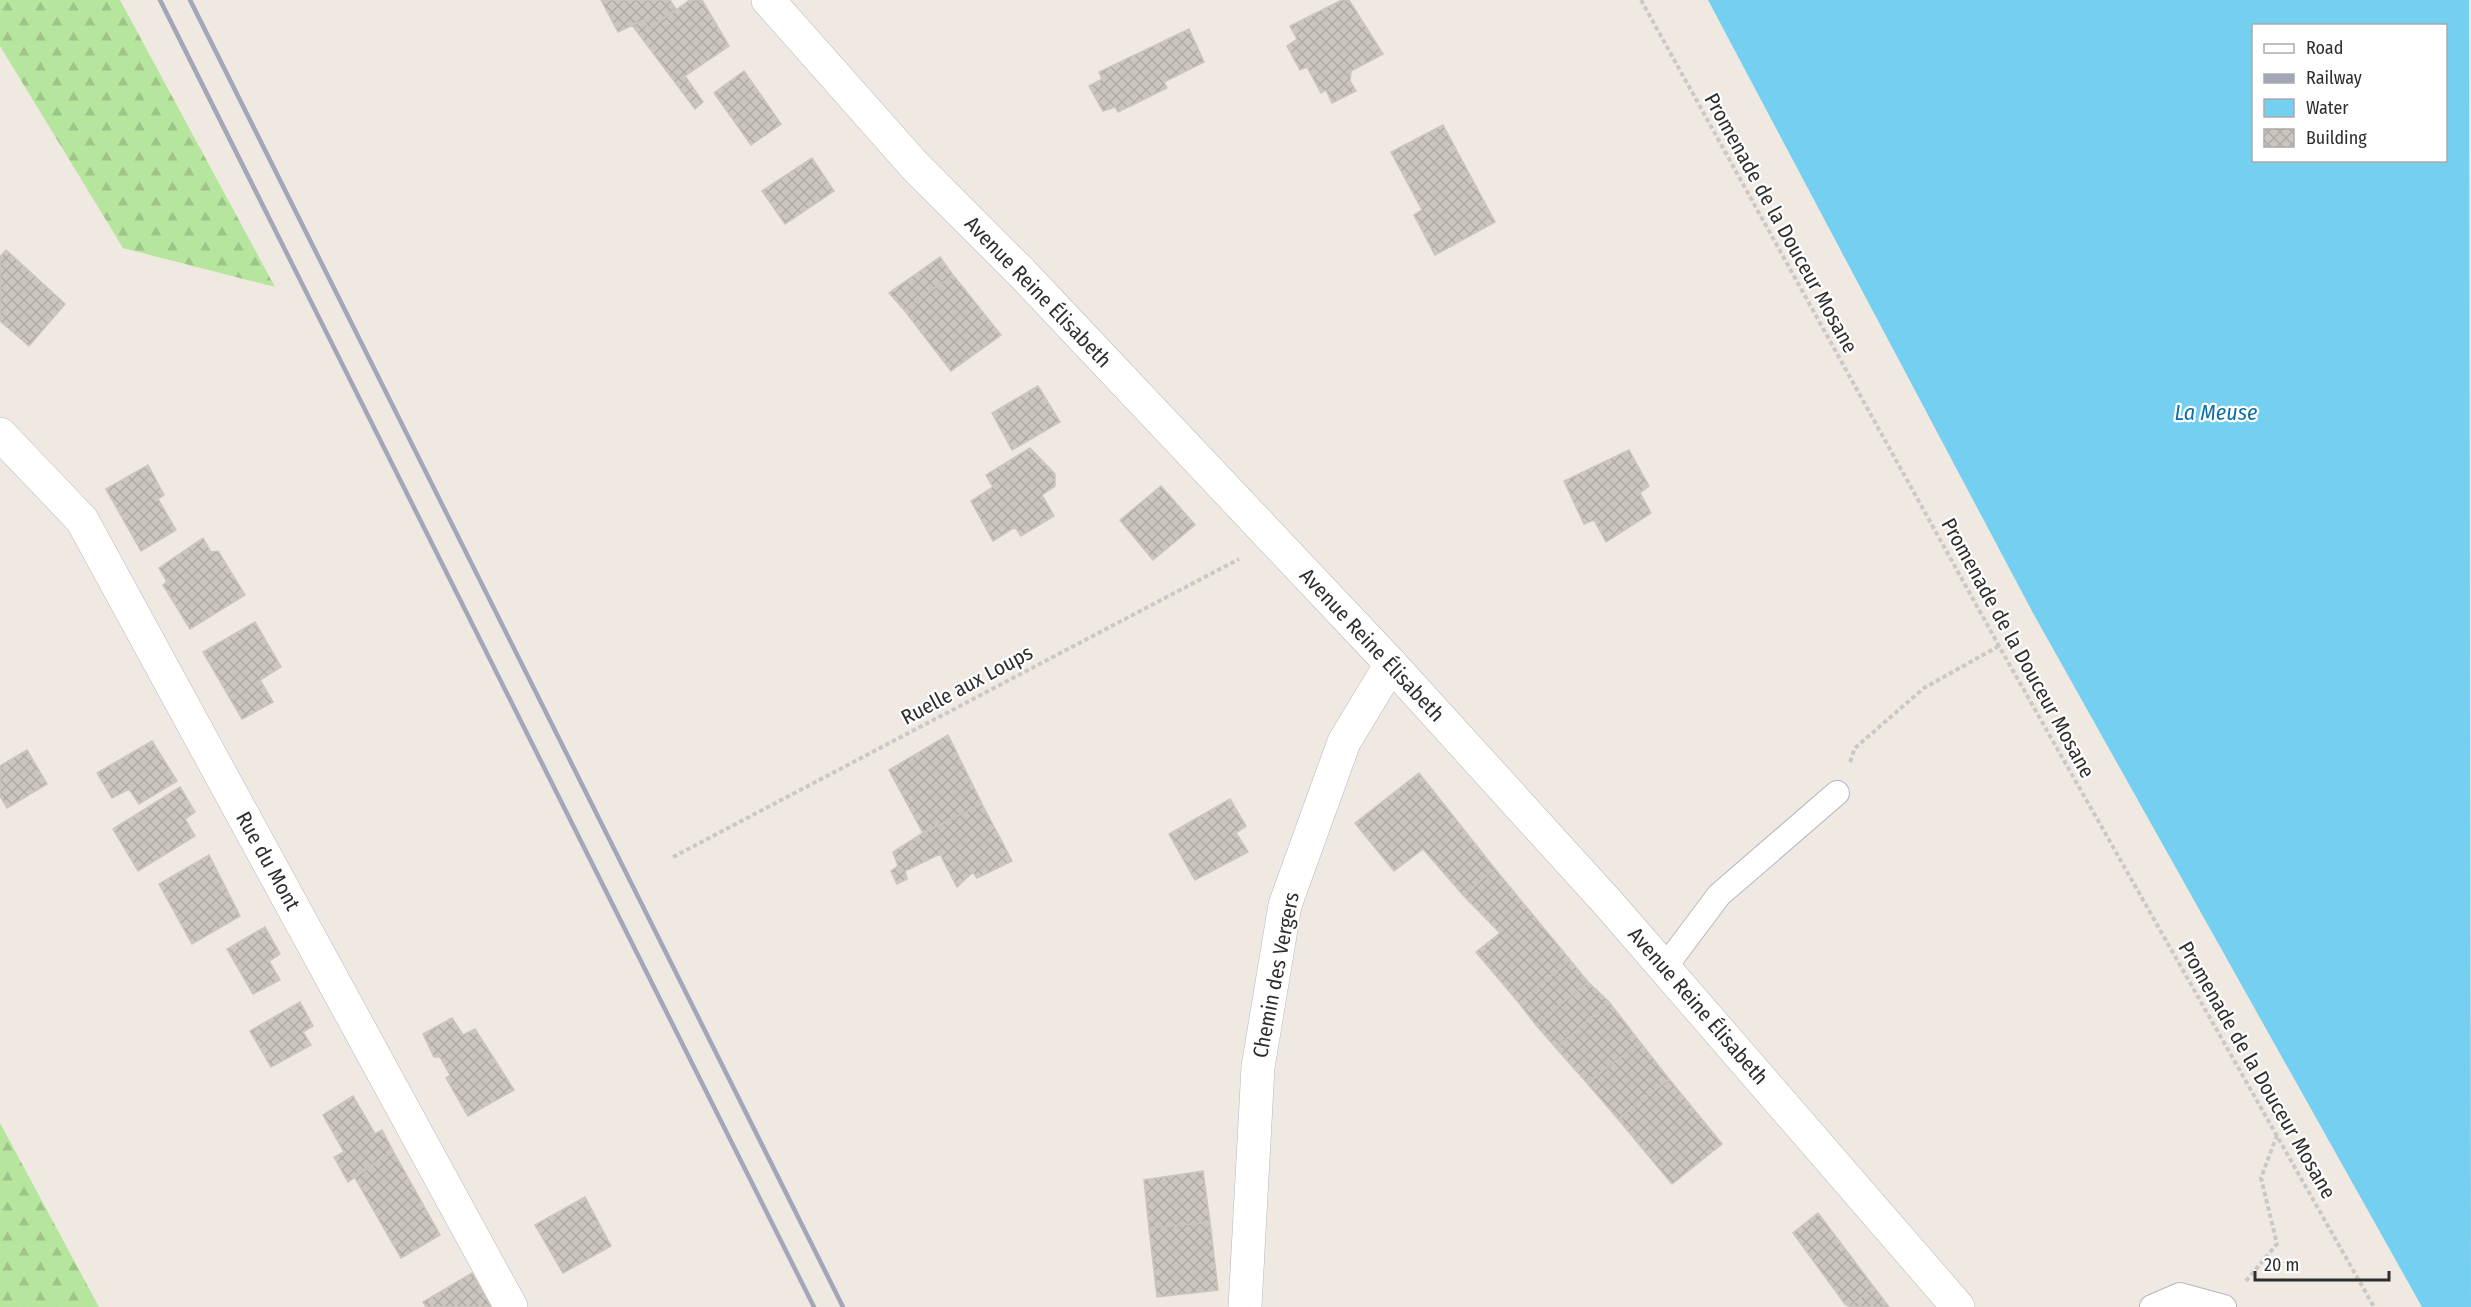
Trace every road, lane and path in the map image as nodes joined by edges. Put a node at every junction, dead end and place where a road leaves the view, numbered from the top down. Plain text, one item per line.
1 (768, 0) edge
2 (1641, 0) edge
3 (0, 434) edge
4 (1274, 540) junction
5 (1999, 646) junction
6 (1391, 664) junction
7 (1837, 793) joint
8 (673, 856) dead end
9 (1665, 967) junction
10 (2277, 1135) junction
11 (511, 1307) edge
12 (1245, 1307) edge
13 (1958, 1307) edge
14 (2152, 1307) edge
15 (2224, 1307) edge
16 (2373, 1307) edge

1 - 4 main road, Avenue Reine Élisabeth
2 - 5 path, Promenade de la Douceur Mosane
3 - 11 main road, Rue du Mont
4 - 6 main road, Avenue Reine Élisabeth
4 - 8 path, Ruelle aux Loups
5 - 7 path
5 - 10 path, Promenade de la Douceur Mosane
6 - 9 main road, Avenue Reine Élisabeth
6 - 12 main road, Chemin des Vergers
7 - 9 lane
9 - 13 main road, Avenue Reine Élisabeth
10 - 15 path
10 - 16 path, Promenade de la Douceur Mosane
14 - 15 lane

